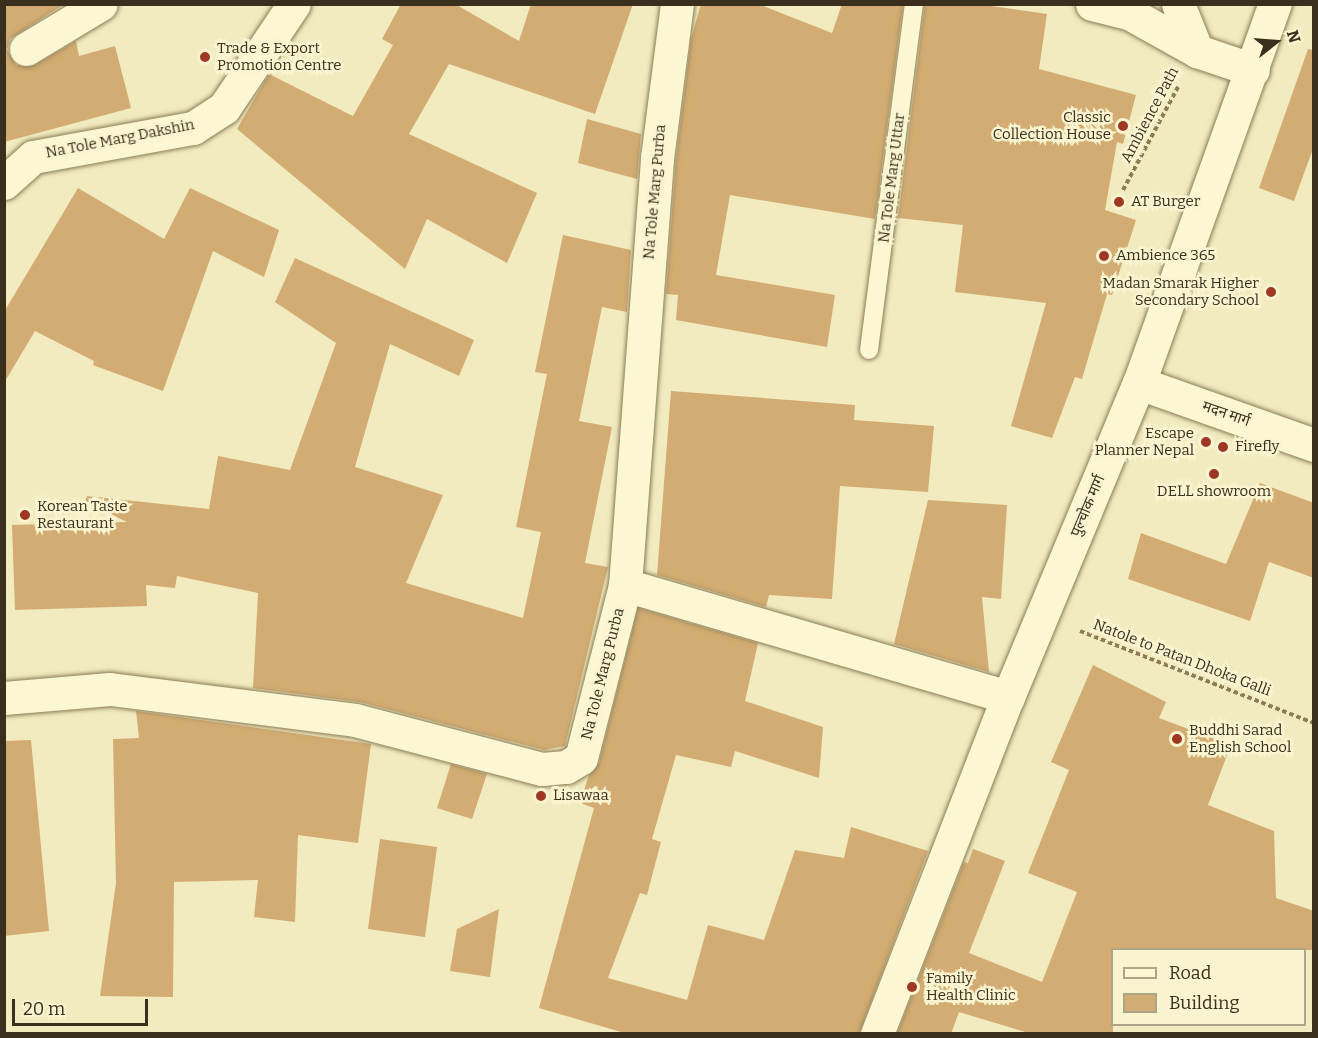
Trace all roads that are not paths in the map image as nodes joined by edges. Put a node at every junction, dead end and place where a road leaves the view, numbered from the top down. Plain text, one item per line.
1 (101, 4) edge
2 (294, 4) edge
3 (677, 4) edge
4 (914, 4) edge
5 (1092, 4) edge
6 (1178, 4) edge
7 (1275, 4) edge
8 (26, 49) dead end
9 (1197, 51) junction
10 (1252, 70) junction
11 (4, 183) edge
12 (869, 351) dead end
13 (1139, 383) junction
14 (1314, 445) edge
15 (625, 585) junction
16 (1008, 696) junction
17 (4, 698) edge
18 (877, 1034) edge

1 - 8 street
2 - 11 street, Na Tole Marg Dakshin
3 - 15 street, Na Tole Marg Purba
4 - 12 lane, Na Tole Marg Uttar
5 - 9 street
6 - 9 street
7 - 10 street, पुल्चोक मार्ग
9 - 10 street
10 - 13 street, पुल्चोक मार्ग
13 - 14 street, मदन मार्ग
13 - 16 street, पुल्चोक मार्ग
15 - 16 street
15 - 17 street, Na Tole Marg Purba
16 - 18 street, पुल्चोक मार्ग

